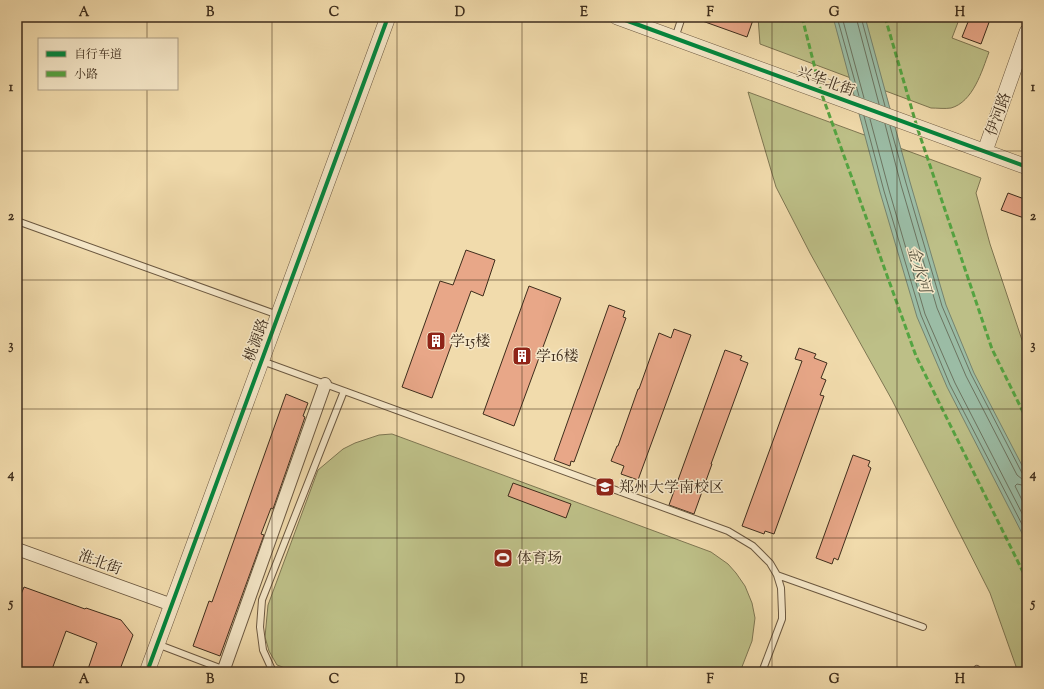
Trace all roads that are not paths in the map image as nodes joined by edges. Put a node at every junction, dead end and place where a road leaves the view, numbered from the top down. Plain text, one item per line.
1 (388, 17) edge
2 (617, 17) edge
3 (682, 17) edge
4 (1027, 32) edge
5 (675, 38) junction
6 (985, 151) junction
7 (1027, 167) edge
8 (17, 221) edge
9 (278, 315) junction
10 (261, 361) junction
11 (325, 384) junction
12 (344, 391) junction
13 (17, 549) edge
14 (778, 575) junction
15 (172, 605) junction
16 (923, 627) dead end
17 (157, 644) junction
18 (225, 670) joint
19 (147, 672) edge
20 (273, 672) edge
21 (762, 672) edge

1 - 9 street, 桃源路
2 - 5 street, 兴华北街
3 - 5 lane
4 - 6 street, 伊河路
5 - 6 street, 兴华北街
6 - 7 street, 兴华北街
8 - 9 lane
9 - 10 street, 桃源路
10 - 11 lane
10 - 15 street, 桃源路
11 - 12 lane
11 - 18 street
12 - 14 lane
12 - 20 lane
13 - 15 street, 淮北街
14 - 16 lane
14 - 21 lane
15 - 17 street, 桃源路
17 - 18 lane
17 - 19 street, 桃源路

